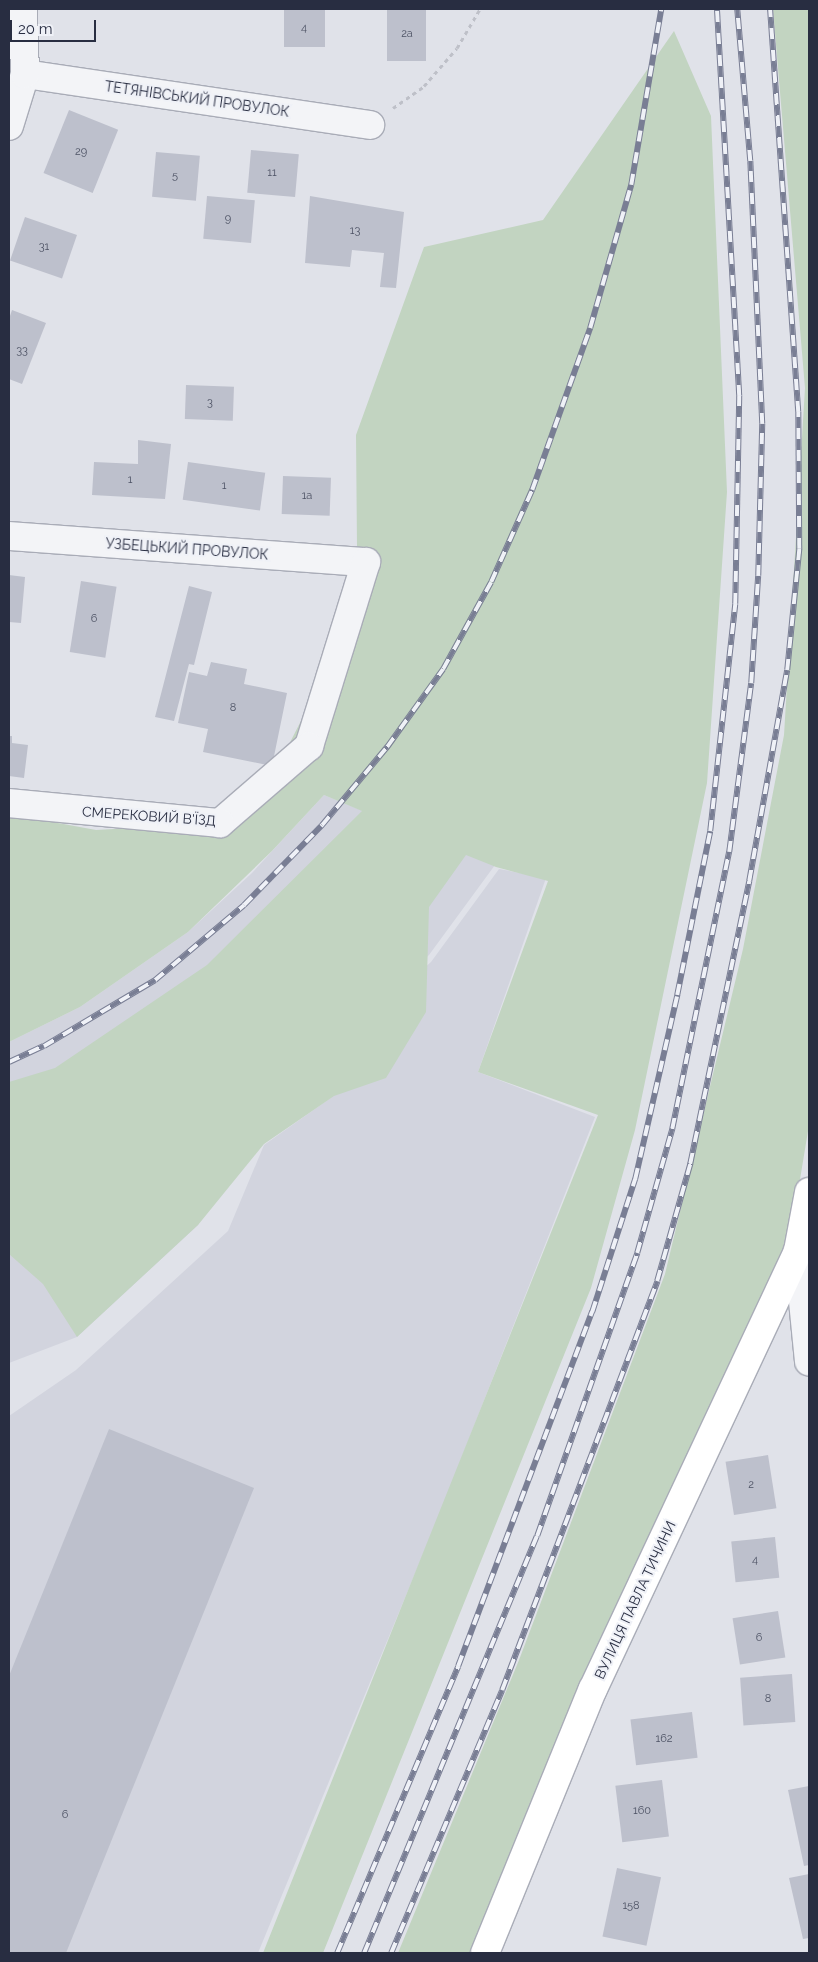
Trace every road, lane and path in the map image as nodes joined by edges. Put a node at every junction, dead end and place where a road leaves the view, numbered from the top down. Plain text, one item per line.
1 (23, 9) edge
2 (480, 9) edge
3 (25, 74) junction
4 (370, 125) joint
5 (9, 126) edge
6 (9, 536) edge
7 (366, 562) joint
8 (9, 803) edge
9 (809, 1192) edge
10 (798, 1251) junction
11 (809, 1361) edge
12 (485, 1953) edge

1 - 3 street
2 - 4 path
3 - 4 street, ТЕТЯНІВСЬКИЙ ПРОВУЛОК
3 - 5 street
6 - 7 street, УЗБЕЦЬКИЙ ПРОВУЛОК
7 - 8 street, СМЕРЕКОВИЙ В'ЇЗД
9 - 10 main road, ВУЛИЦЯ ПАВЛА ТИЧИНИ
10 - 11 street
10 - 12 main road, ВУЛИЦЯ ПАВЛА ТИЧИНИ

